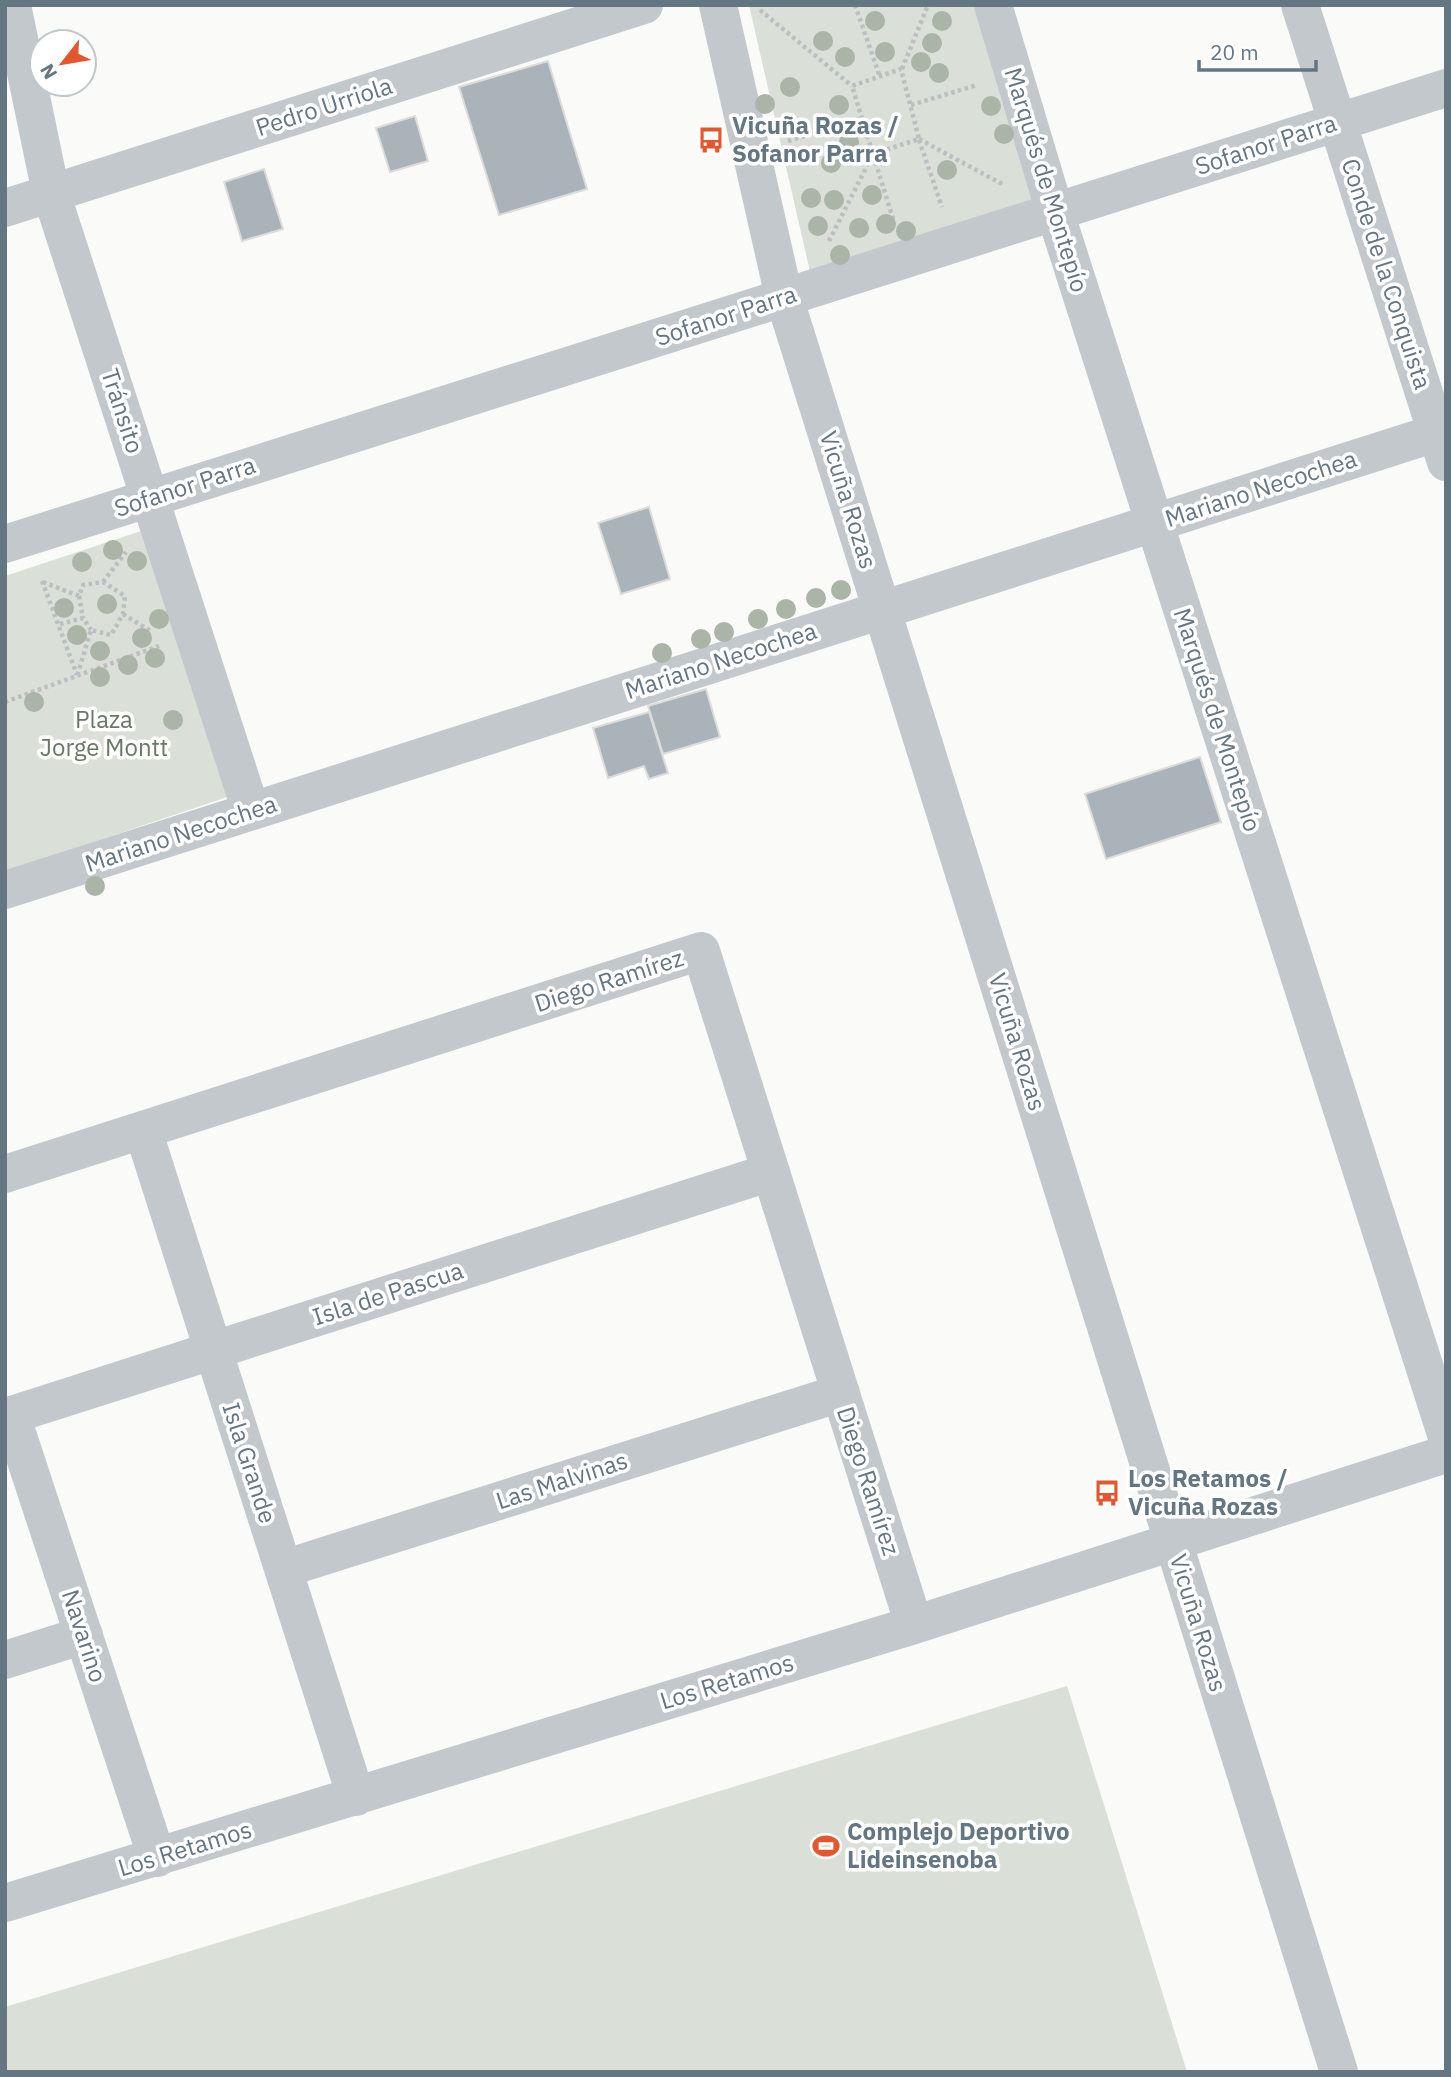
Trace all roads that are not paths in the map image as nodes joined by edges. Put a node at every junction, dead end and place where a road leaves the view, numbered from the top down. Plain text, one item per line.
1 (12, 5) edge
2 (644, 5) edge
3 (718, 5) edge
4 (993, 5) edge
5 (1300, 5) edge
6 (1446, 88) edge
7 (1337, 122) junction
8 (51, 194) junction
9 (5, 208) edge
10 (1055, 212) junction
11 (784, 298) junction
12 (1441, 447) edge
13 (150, 498) junction
14 (1154, 523) junction
15 (5, 544) edge
16 (882, 610) junction
17 (251, 811) junction
18 (5, 890) edge
19 (143, 1130) junction
20 (771, 1172) junction
21 (5, 1174) edge
22 (213, 1350) junction
23 (841, 1393) junction
24 (8, 1416) edge
25 (1446, 1434) edge
26 (1446, 1454) edge
27 (1172, 1540) junction
28 (283, 1569) junction
29 (914, 1625) junction
30 (84, 1635) junction
31 (5, 1660) edge
32 (356, 1797) junction
33 (157, 1858) junction
34 (5, 1903) edge
35 (1339, 2072) edge

1 - 8 street, Tránsito
2 - 8 street, Pedro Urriola
3 - 11 street, Vicuña Rozas
4 - 10 street, Marqués de Montepío
5 - 7 street, Conde de la Conquista
6 - 7 street, Sofanor Parra
7 - 10 street, Sofanor Parra
7 - 12 street, Conde de la Conquista
8 - 9 street, Pedro Urriola
8 - 13 street, Tránsito
10 - 11 street, Sofanor Parra
10 - 14 street, Marqués de Montepío
11 - 13 street, Sofanor Parra
11 - 16 street, Vicuña Rozas
12 - 14 street, Mariano Necochea
13 - 15 street, Sofanor Parra
13 - 17 street, Tránsito
14 - 16 street, Mariano Necochea
14 - 25 street, Marqués de Montepío
16 - 17 street, Mariano Necochea
16 - 27 street, Vicuña Rozas
17 - 18 street, Mariano Necochea
19 - 20 street, Diego Ramírez
19 - 21 street, Diego Ramírez
19 - 22 street, Isla Grande
20 - 22 street, Isla de Pascua
20 - 23 street, Diego Ramírez
22 - 24 street, Isla de Pascua
22 - 28 street, Isla Grande
23 - 28 street, Las Malvinas
23 - 29 street, Diego Ramírez
24 - 30 street, Navarino
26 - 27 street, Los Retamos
27 - 29 street, Los Retamos
27 - 35 street, Vicuña Rozas
28 - 32 street, Isla Grande
29 - 32 street, Los Retamos
30 - 31 street
30 - 33 street, Navarino
32 - 33 street, Los Retamos
33 - 34 street, Los Retamos

